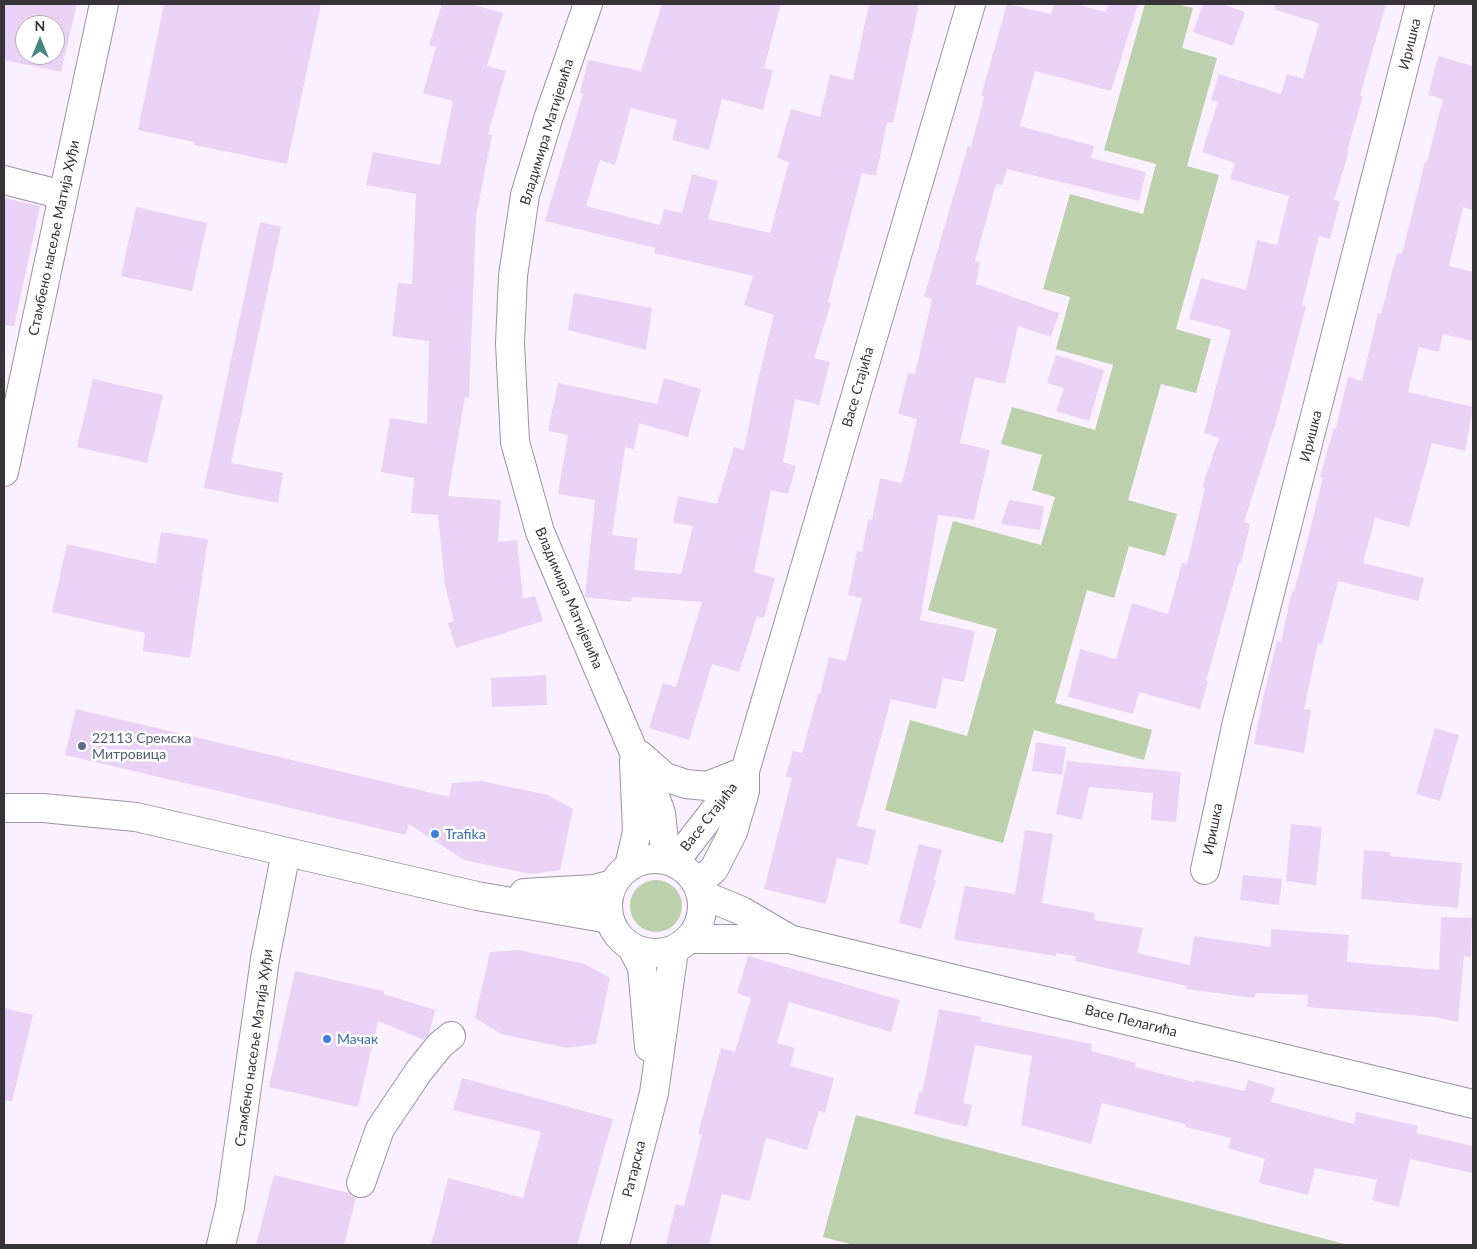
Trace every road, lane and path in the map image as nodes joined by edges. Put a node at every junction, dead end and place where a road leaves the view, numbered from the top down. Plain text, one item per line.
1 (104, 4) edge
2 (588, 4) edge
3 (971, 4) edge
4 (1420, 4) edge
5 (4, 180) edge
6 (63, 195) junction
7 (10, 416) edge
8 (4, 472) edge
9 (633, 750) junction
10 (745, 771) junction
11 (4, 808) edge
12 (286, 852) junction
13 (670, 862) junction
14 (1205, 870) dead end
15 (621, 875) junction
16 (699, 889) junction
17 (477, 896) junction
18 (609, 919) junction
19 (789, 939) junction
20 (681, 944) junction
21 (632, 948) junction
22 (451, 1036) dead end
23 (654, 1093) junction
24 (1473, 1104) edge
25 (361, 1184) dead end
26 (221, 1245) edge
27 (615, 1245) edge

1 - 6 street, Стамбено насеље Матија Хуђи
2 - 9 street, Владимира Матијевића
3 - 10 street, Васе Стајића
4 - 14 street, Иришка
5 - 6 street
6 - 7 street, Стамбено насеље Матија Хуђи
7 - 8 street, Стамбено насеље Матија Хуђи
9 - 10 street
9 - 13 street, Владимира Матијевића
9 - 15 street, Владимира Матијевића
10 - 13 street, Васе Стајића
10 - 16 street, Васе Стајића
11 - 12 street
12 - 17 street
12 - 26 street, Стамбено насеље Матија Хуђи
13 - 15 street
13 - 16 street
15 - 17 street
15 - 18 street
16 - 19 street, Васе Пелагића
16 - 20 street
17 - 18 street
18 - 21 street
19 - 20 street, Васе Пелагића
19 - 24 street, Васе Пелагића
20 - 21 street
20 - 23 street, Ратарска
21 - 23 street, Ратарска
22 - 25 street
23 - 27 street, Ратарска

